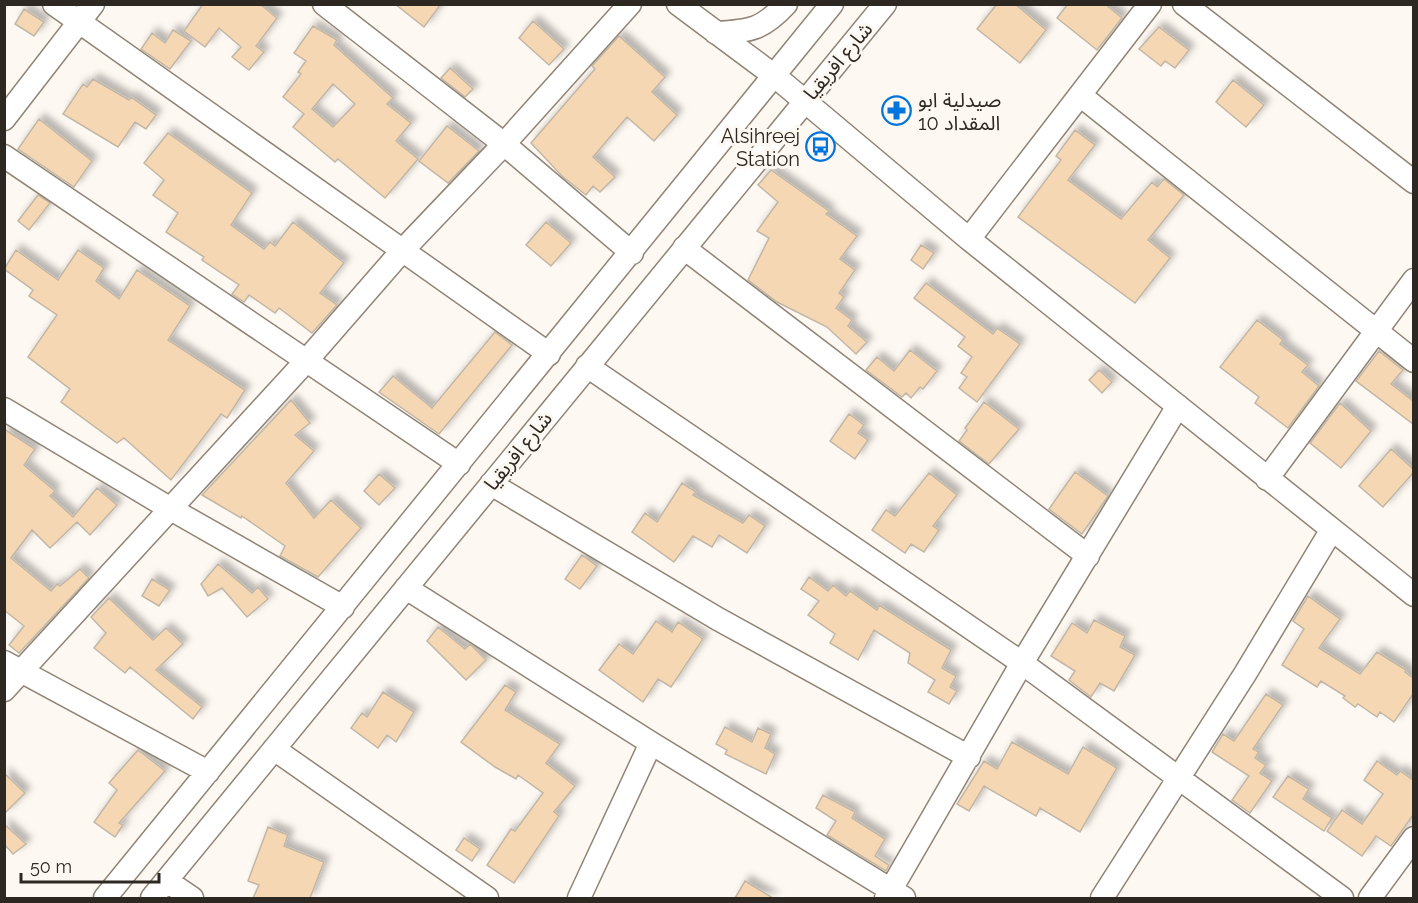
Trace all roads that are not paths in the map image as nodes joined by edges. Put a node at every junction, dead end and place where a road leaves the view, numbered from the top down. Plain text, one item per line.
1 (54, 4) edge
2 (324, 4) edge
3 (630, 4) edge
4 (678, 4) edge
5 (786, 4) edge
6 (832, 4) edge
7 (885, 4) edge
8 (1150, 4) edge
9 (1184, 4) edge
10 (86, 13) edge
11 (716, 33) junction
12 (776, 77) junction
13 (1080, 95) junction
14 (804, 101) junction
15 (4, 119) edge
16 (504, 144) junction
17 (4, 156) edge
18 (1410, 173) edge
19 (969, 239) junction
20 (684, 248) junction
21 (401, 252) junction
22 (632, 253) junction
23 (1413, 280) edge
24 (1376, 331) junction
25 (549, 354) junction
26 (307, 360) junction
27 (1413, 361) edge
28 (587, 366) junction
29 (1178, 406) junction
30 (4, 409) edge
31 (459, 464) junction
32 (1267, 479) junction
33 (491, 484) junction
34 (169, 508) junction
35 (1331, 531) junction
36 (1088, 555) junction
37 (406, 588) junction
38 (1413, 595) edge
39 (343, 607) junction
40 (1022, 663) junction
41 (13, 667) edge
42 (4, 690) edge
43 (651, 743) junction
44 (274, 749) junction
45 (969, 757) junction
46 (208, 772) junction
47 (1178, 777) junction
48 (1413, 838) edge
49 (167, 881) junction
50 (472, 895) edge
51 (894, 896) edge
52 (105, 898) edge
53 (152, 898) edge
54 (192, 898) edge
55 (579, 898) edge
56 (1102, 898) edge
57 (1342, 898) edge
58 (1370, 898) edge

1 - 10 street
2 - 16 street
3 - 16 street
4 - 11 street
5 - 11 street
6 - 12 street, شارع افريقيا
7 - 14 street, شارع افريقيا
8 - 13 street
9 - 18 street
10 - 15 street
10 - 21 street
11 - 12 street
12 - 14 street
12 - 22 street, شارع افريقيا
13 - 19 street
13 - 24 street
14 - 19 street
14 - 20 street, شارع افريقيا
16 - 21 street
16 - 22 street
17 - 26 street
19 - 29 street
20 - 28 street, شارع افريقيا
20 - 36 street
21 - 25 street
21 - 26 street
22 - 25 street, شارع افريقيا
23 - 24 street
24 - 27 street
24 - 32 street
25 - 31 street, شارع افريقيا
26 - 31 street
26 - 34 street
28 - 33 street, شارع افريقيا
28 - 40 street
29 - 32 street
29 - 36 street
30 - 34 street
31 - 39 street, شارع افريقيا
32 - 35 street
33 - 37 street, شارع افريقيا
33 - 45 street
34 - 39 street
34 - 41 street
35 - 38 street
35 - 47 street
36 - 40 street
37 - 43 street
37 - 44 street, شارع افريقيا
39 - 46 street, شارع افريقيا
40 - 45 street
40 - 47 street
41 - 42 street
41 - 46 street
43 - 51 street
43 - 55 street
44 - 49 street, شارع افريقيا
44 - 50 street
45 - 51 street
46 - 52 street, شارع افريقيا
47 - 56 street
47 - 57 street
48 - 58 street
49 - 53 street, شارع افريقيا
49 - 54 street

